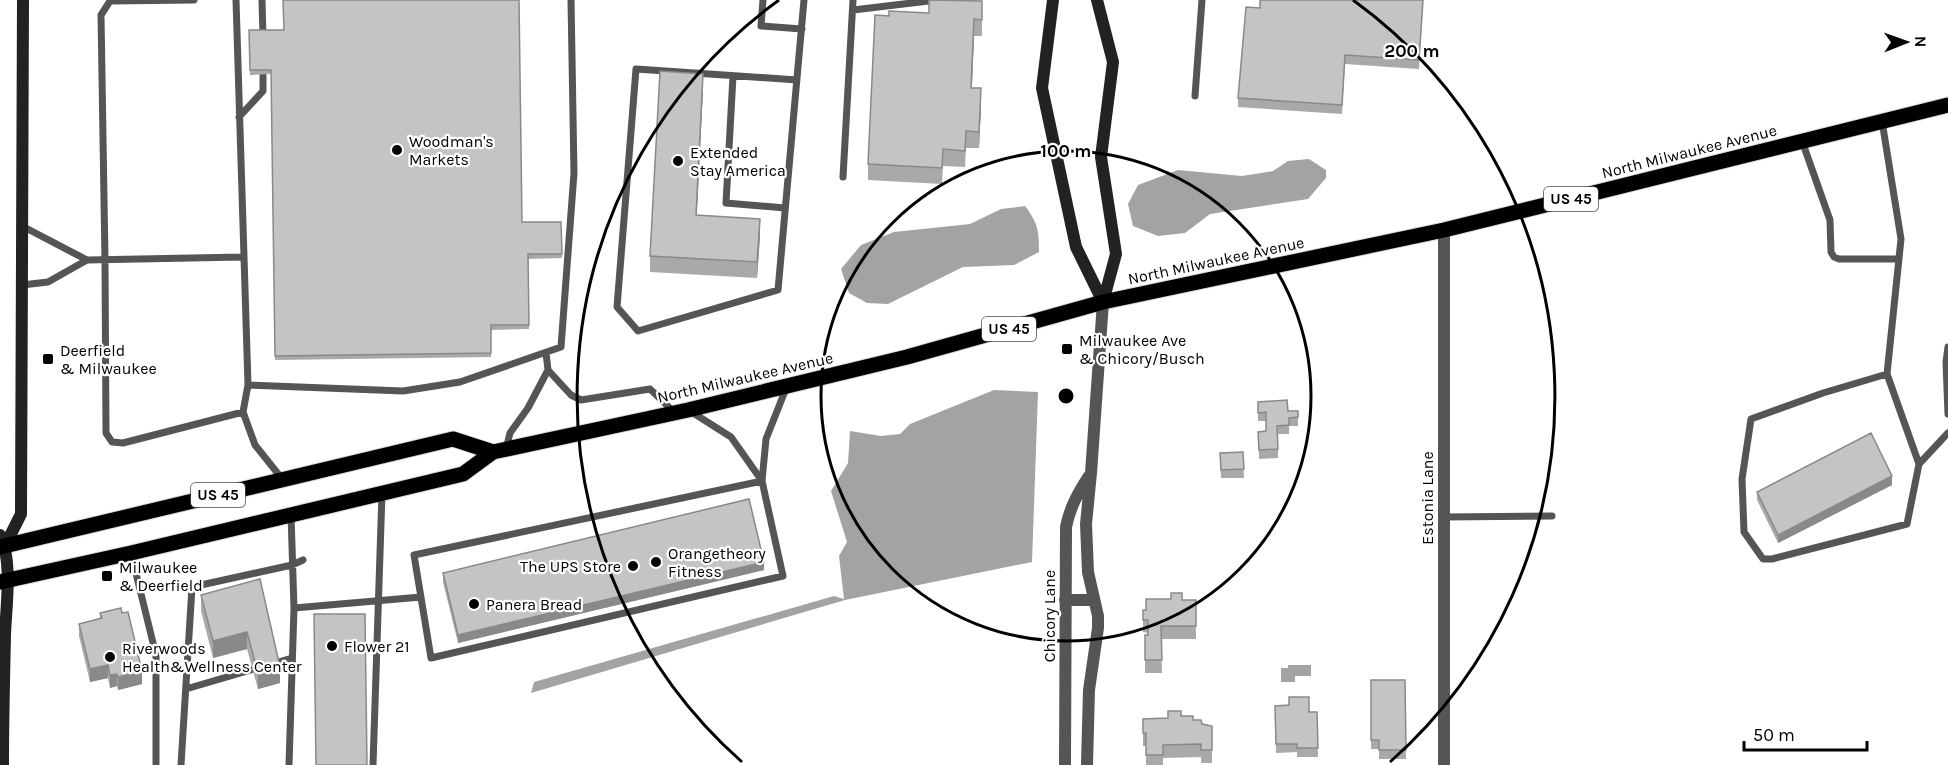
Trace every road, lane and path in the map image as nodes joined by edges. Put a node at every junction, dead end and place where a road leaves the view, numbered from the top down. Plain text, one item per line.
1 (23, 0) edge
2 (194, 0) edge
3 (236, 0) edge
4 (262, 0) edge
5 (571, 0) edge
6 (763, 0) edge
7 (804, 0) edge
8 (854, 0) edge
9 (937, 0) edge
10 (1053, 0) edge
11 (1097, 0) edge
12 (1202, 0) edge
13 (853, 10) junction
14 (802, 29) junction
15 (263, 46) edge
16 (263, 57) edge
17 (733, 76) junction
18 (797, 80) junction
19 (1195, 96) dead end
20 (1948, 105) edge
21 (239, 117) junction
22 (1882, 122) junction
23 (1802, 141) junction
24 (843, 177) dead end
25 (785, 208) junction
26 (22, 226) junction
27 (1444, 230) junction
28 (243, 257) junction
29 (1899, 259) junction
30 (87, 260) junction
31 (105, 260) junction
32 (22, 285) junction
33 (1103, 302) junction
34 (1948, 347) edge
35 (546, 353) junction
36 (548, 370) junction
37 (1887, 374) junction
38 (248, 385) junction
39 (787, 386) junction
40 (682, 411) junction
41 (243, 412) junction
42 (1948, 414) edge
43 (1948, 432) edge
44 (499, 451) junction
45 (1919, 464) junction
46 (1091, 473) junction
47 (283, 480) junction
48 (762, 481) junction
49 (382, 494) junction
50 (291, 515) junction
51 (1552, 516) dead end
52 (1444, 517) junction
53 (2, 542) edge
54 (131, 553) junction
55 (303, 560) dead end
56 (292, 565) junction
57 (3, 581) edge
58 (421, 597) junction
59 (1065, 600) junction
60 (1094, 600) junction
61 (378, 602) junction
62 (294, 608) junction
63 (292, 658) junction
64 (186, 689) junction
65 (2, 707) edge
66 (3, 765) edge
67 (156, 765) edge
68 (181, 765) edge
69 (289, 765) edge
70 (372, 765) edge
71 (1065, 765) edge
72 (1087, 765) edge
73 (1444, 765) edge

1 - 26 main road
2 - 31 lane
3 - 21 lane
4 - 15 lane
5 - 35 lane
6 - 14 lane
7 - 14 lane
8 - 13 lane
9 - 13 lane
10 - 33 main road
11 - 33 main road
12 - 19 lane
13 - 24 lane
14 - 18 lane
16 - 21 lane
17 - 18 lane
17 - 25 lane
17 - 25 lane
18 - 25 lane
20 - 22 main road, North Milwaukee Avenue / US 45
21 - 28 lane
22 - 23 main road, North Milwaukee Avenue / US 45
22 - 29 lane
23 - 27 main road, North Milwaukee Avenue / US 45
23 - 29 lane
26 - 30 lane
26 - 32 main road
27 - 33 main road, North Milwaukee Avenue / US 45
27 - 52 street, Estonia Lane
28 - 31 lane
28 - 38 lane
29 - 37 lane
30 - 31 lane
30 - 32 lane
31 - 41 lane
32 - 53 main road
33 - 39 main road, North Milwaukee Avenue / US 45
33 - 46 street, Chicory Lane
34 - 42 lane
35 - 36 lane
35 - 38 lane
36 - 40 lane
36 - 44 lane
37 - 45 lane
37 - 45 lane
38 - 41 lane
39 - 40 main road, North Milwaukee Avenue / US 45
39 - 48 lane
40 - 44 main road, North Milwaukee Avenue / US 45
40 - 48 lane
41 - 47 lane
43 - 45 lane
44 - 47 main road, US 45
44 - 49 main road, North Milwaukee Avenue / US 45
46 - 59 street, Chicory Lane
46 - 60 street, Chicory Lane
47 - 53 main road, US 45
48 - 58 lane
48 - 58 lane
49 - 50 main road, North Milwaukee Avenue / US 45
49 - 61 lane
50 - 54 main road, North Milwaukee Avenue / US 45
50 - 56 lane
51 - 52 lane
52 - 73 street, Estonia Lane
53 - 57 main road
54 - 57 main road, North Milwaukee Avenue / US 45
54 - 67 lane
55 - 56 lane
56 - 62 lane
56 - 64 lane
57 - 65 main road
58 - 61 lane
59 - 60 street
59 - 71 street, Chicory Lane
60 - 72 street, Chicory Lane
61 - 62 lane
61 - 70 lane
62 - 63 lane
63 - 64 lane
63 - 69 lane
64 - 68 lane
65 - 66 main road

